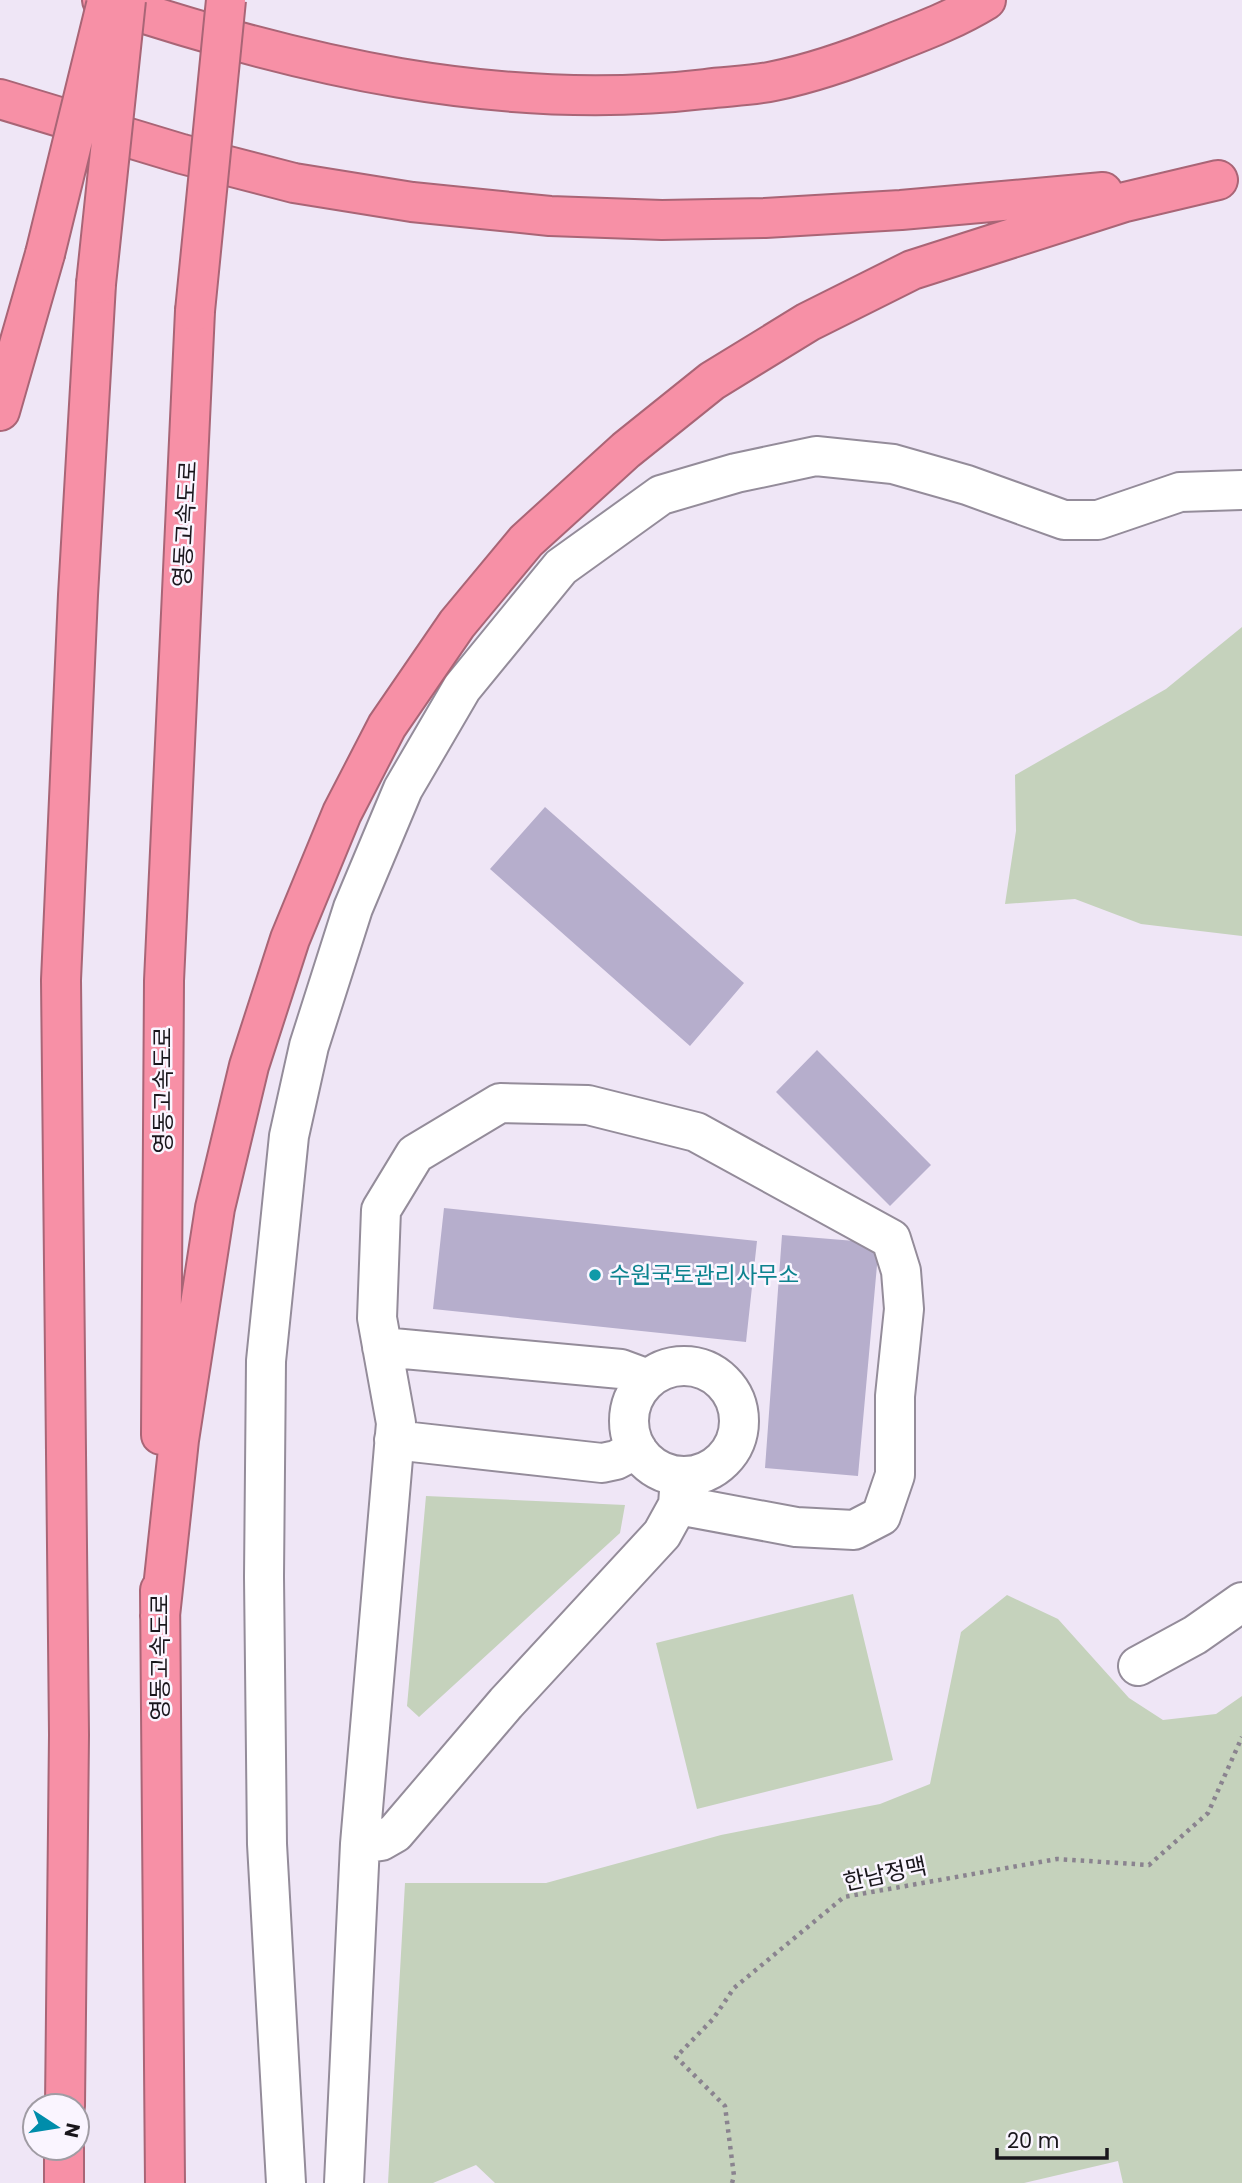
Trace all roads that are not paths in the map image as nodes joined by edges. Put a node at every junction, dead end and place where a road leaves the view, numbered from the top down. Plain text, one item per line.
1 (105, 0) edge
2 (126, 0) edge
3 (226, 0) edge
4 (986, 0) edge
5 (0, 99) edge
6 (1230, 179) edge
7 (0, 411) edge
8 (1242, 490) edge
9 (382, 1347) junction
10 (649, 1379) junction
11 (394, 1440) junction
12 (637, 1449) junction
13 (679, 1491) junction
14 (1242, 1602) edge
15 (160, 1616) junction
16 (1138, 1666) dead end
17 (360, 1844) junction
18 (65, 2092) edge
19 (64, 2162) edge
20 (64, 2183) edge
21 (165, 2183) edge
22 (286, 2183) edge
23 (344, 2183) edge

1 - 4 highway
1 - 7 highway, bridge
2 - 18 highway, bridge
3 - 15 highway, 영동고속도로, bridge
5 - 6 highway
6 - 15 highway
8 - 22 street
9 - 10 street
9 - 11 street
9 - 13 street
10 - 12 street
10 - 13 street
11 - 12 street
11 - 17 street
12 - 13 street
13 - 17 street
14 - 16 street
15 - 21 highway, 영동고속도로
17 - 23 street
19 - 20 highway

